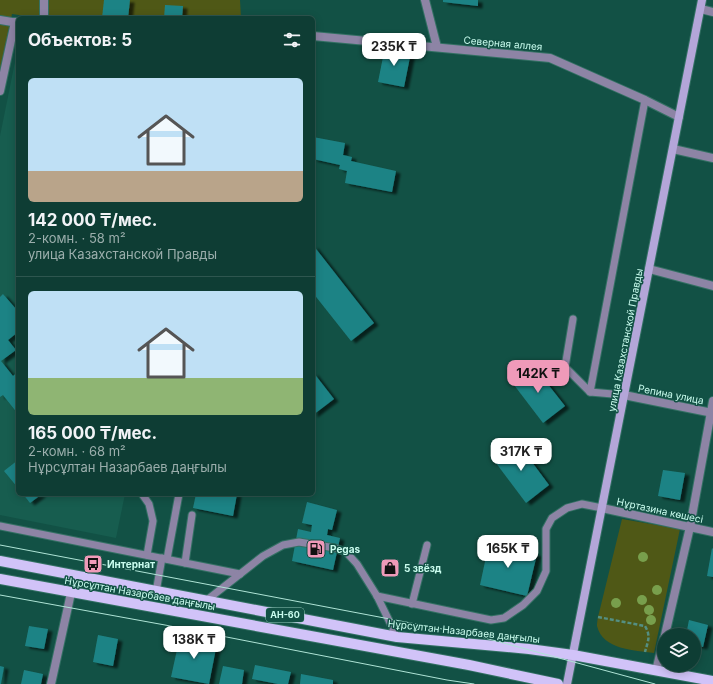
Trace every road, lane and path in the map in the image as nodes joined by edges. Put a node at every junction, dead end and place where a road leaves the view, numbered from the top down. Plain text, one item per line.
1 (44, 0) edge
2 (425, 0) edge
3 (702, 0) edge
4 (701, 9) junction
5 (713, 12) edge
6 (44, 16) edge
7 (0, 20) edge
8 (16, 22) edge
9 (315, 36) edge
10 (437, 47) junction
11 (0, 91) edge
12 (645, 100) junction
13 (679, 117) junction
14 (673, 149) junction
15 (713, 158) edge
16 (649, 269) junction
17 (713, 286) edge
18 (573, 319) dead end
19 (590, 392) junction
20 (624, 395) junction
21 (713, 401) edge
22 (712, 413) edge
23 (143, 496) edge
24 (179, 496) edge
25 (602, 508) junction
26 (192, 515) dead end
27 (0, 526) edge
28 (690, 527) junction
29 (713, 532) edge
30 (427, 545) dead end
31 (147, 555) junction
32 (164, 558) junction
33 (0, 562) edge
34 (185, 563) junction
35 (240, 574) junction
36 (0, 579) edge
37 (156, 592) junction
38 (71, 593) junction
39 (376, 596) junction
40 (207, 600) junction
41 (412, 604) junction
42 (598, 617) dead end
43 (667, 628) edge
44 (398, 637) junction
45 (645, 652) dead end
46 (572, 655) junction
47 (657, 667) edge
48 (656, 671) junction
49 (713, 681) edge
50 (51, 684) edge
51 (558, 684) edge
52 (567, 684) edge

1 - 6 street
2 - 10 street
3 - 4 street, улица Казахстанской Правды
4 - 5 street
4 - 13 street, улица Казахстанской Правды
7 - 8 street
8 - 11 street
9 - 10 street, Северная аллея
10 - 12 street, Северная аллея
12 - 13 street, Северная аллея
12 - 19 lane
13 - 14 street, улица Казахстанской Правды
14 - 15 street
14 - 16 street, улица Казахстанской Правды
16 - 17 street
16 - 20 street, улица Казахстанской Правды
18 - 19 lane
19 - 20 lane
20 - 22 street, Репина улица
20 - 25 street, улица Казахстанской Правды
21 - 22 street
22 - 28 street
23 - 31 lane
24 - 32 lane
25 - 28 street, Нұртазина көшесі
25 - 41 lane
25 - 46 street, улица Казахстанской Правды
26 - 34 lane
27 - 31 lane
28 - 29 street, Нұртазина көшесі
28 - 43 street
30 - 41 lane
31 - 32 lane
32 - 34 lane
32 - 37 lane
33 - 37 main road, Нұрсұлтан Назарбаев даңғылы / АН-60
34 - 35 lane
35 - 39 lane
35 - 40 lane
36 - 38 main road, Нұрсұлтан Назарбаев даңғылы / АН-60
37 - 40 main road, Нұрсұлтан Назарбаев даңғылы / АН-60
38 - 50 street
38 - 51 main road, Нұрсұлтан Назарбаев даңғылы / АН-60
39 - 41 lane
39 - 44 lane
40 - 44 main road, Нұрсұлтан Назарбаев даңғылы / АН-60
42 - 45 path
44 - 46 main road, Нұрсұлтан Назарбаев даңғылы / АН-60
46 - 48 main road, Нұрсұлтан Назарбаев даңғылы / АН-60
46 - 52 street, улица Казахстанской Правды
47 - 48 street
48 - 49 main road, Нұрсұлтан Назарбаев даңғылы / АН-60

